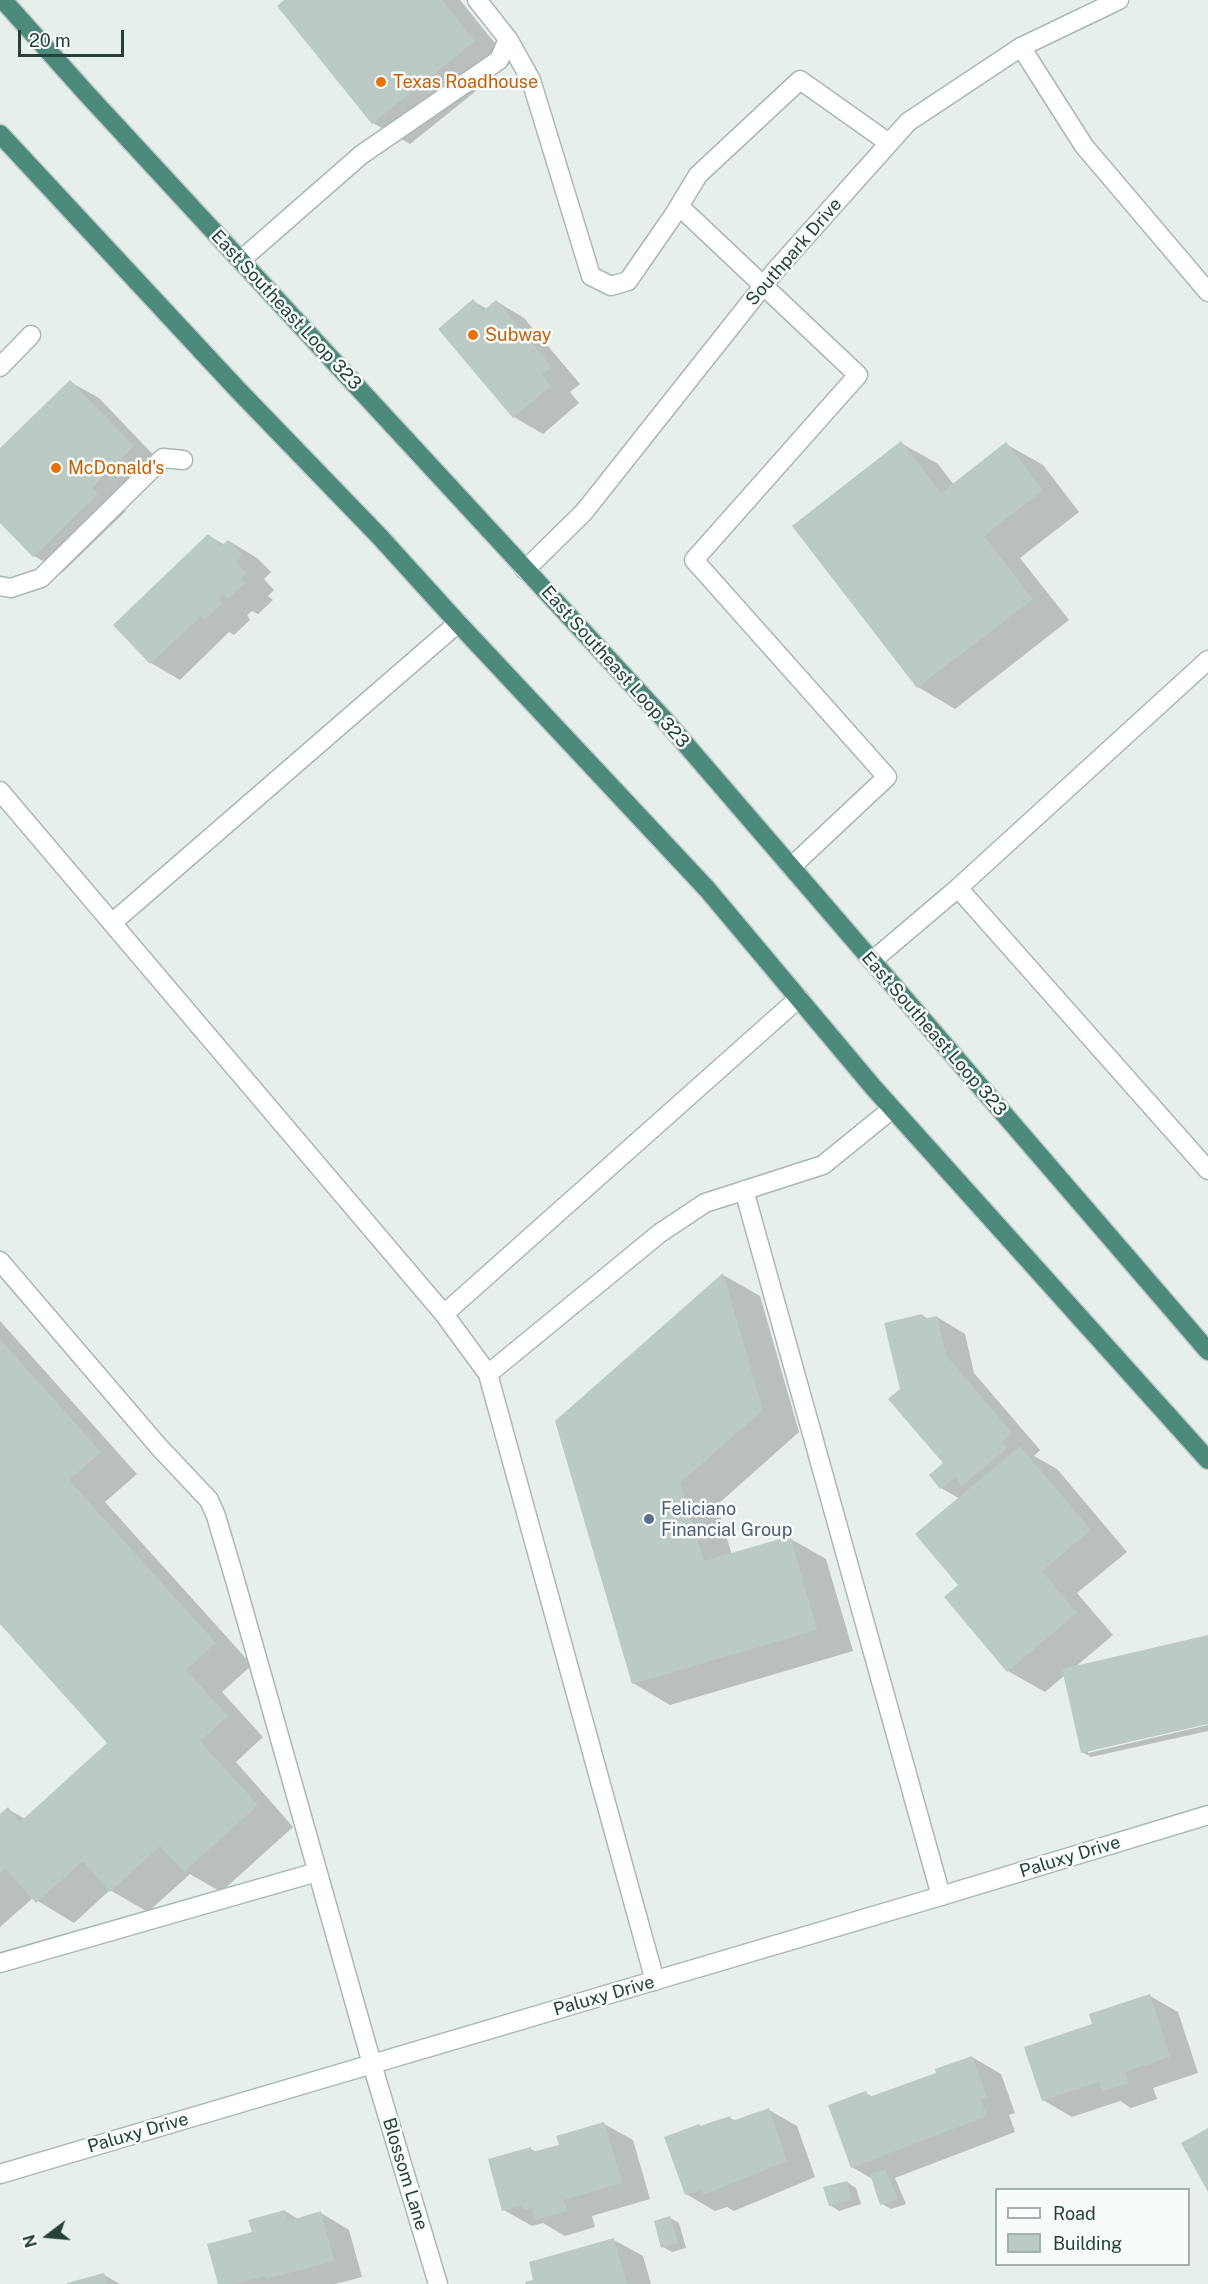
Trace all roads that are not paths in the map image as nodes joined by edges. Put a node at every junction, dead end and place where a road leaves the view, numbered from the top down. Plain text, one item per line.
1 (3, 0) edge
2 (477, 0) edge
3 (1119, 0) edge
4 (508, 39) junction
5 (1022, 47) junction
6 (0, 134) edge
7 (889, 143) junction
8 (679, 206) junction
9 (241, 260) junction
10 (764, 286) junction
11 (1208, 292) edge
12 (31, 335) dead end
13 (0, 367) edge
14 (183, 460) dead end
15 (525, 570) junction
16 (0, 586) edge
17 (458, 623) junction
18 (1208, 660) edge
19 (0, 791) edge
20 (790, 867) junction
21 (958, 888) junction
22 (112, 923) junction
23 (872, 962) junction
24 (799, 998) junction
25 (892, 1109) junction
26 (1208, 1170) edge
27 (744, 1190) junction
28 (0, 1262) edge
29 (444, 1314) junction
30 (1208, 1351) edge
31 (488, 1374) junction
32 (1208, 1460) edge
33 (1208, 1815) edge
34 (317, 1872) junction
35 (941, 1896) junction
36 (0, 1963) edge
37 (655, 1981) junction
38 (372, 2064) junction
39 (0, 2174) edge
40 (438, 2284) edge

1 - 9 highway, East Southeast Loop 323
2 - 4 street
3 - 5 street, Southpark Drive
4 - 8 street
4 - 9 street
5 - 7 street, Southpark Drive
5 - 11 street
6 - 17 highway
7 - 8 street
7 - 10 street, Southpark Drive
8 - 10 street
9 - 15 highway, East Southeast Loop 323
10 - 15 street, Southpark Drive
10 - 20 street
12 - 13 street
14 - 16 street
15 - 20 highway, East Southeast Loop 323
17 - 22 street
17 - 24 highway
18 - 21 street
19 - 22 street
20 - 23 highway, East Southeast Loop 323
21 - 23 street
21 - 26 street
22 - 29 street
23 - 30 highway, East Southeast Loop 323
24 - 25 highway
24 - 29 street
25 - 27 street
25 - 32 highway
27 - 31 street
27 - 35 street
28 - 34 street, Blossom Lane
29 - 31 street
31 - 37 street
33 - 35 street, Paluxy Drive
34 - 36 street
34 - 38 street, Blossom Lane
35 - 37 street, Paluxy Drive
37 - 38 street, Paluxy Drive
38 - 39 street, Paluxy Drive
38 - 40 street, Blossom Lane

